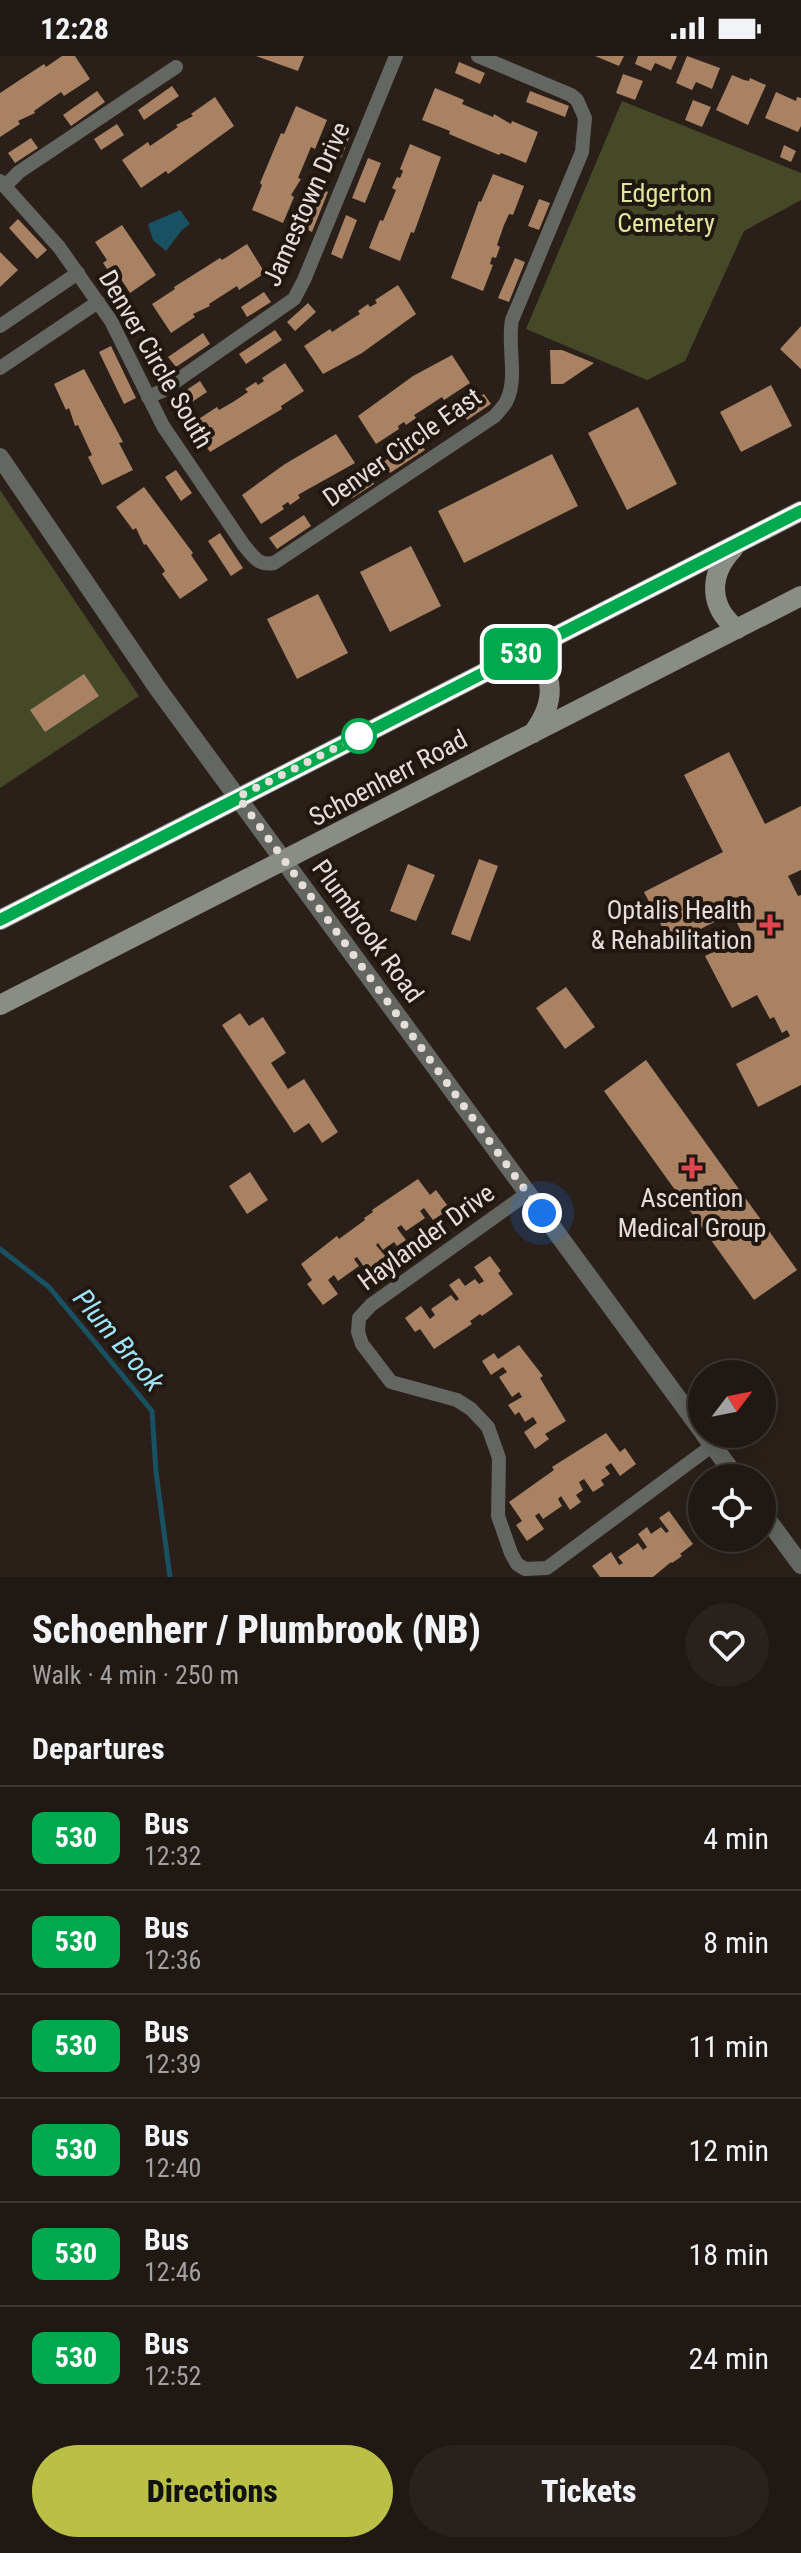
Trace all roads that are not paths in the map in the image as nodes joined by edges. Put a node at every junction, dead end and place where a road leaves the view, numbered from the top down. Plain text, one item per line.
1 (396, 56) edge
2 (478, 56) edge
3 (176, 67) dead end
4 (2, 183) edge
5 (78, 273) junction
6 (98, 302) junction
7 (0, 326) edge
8 (0, 368) edge
9 (148, 397) junction
10 (0, 457) edge
11 (801, 511) edge
12 (739, 543) junction
13 (265, 564) joint
14 (801, 596) edge
15 (737, 629) junction
16 (526, 651) junction
17 (533, 733) junction
18 (238, 797) junction
19 (284, 861) junction
20 (0, 920) edge
21 (1, 1004) edge
22 (528, 1193) junction
23 (688, 1412) edge
24 (693, 1448) edge
25 (714, 1448) edge
26 (726, 1464) edge
27 (776, 1531) edge
28 (801, 1565) edge

1 - 9 street, Jamestown Drive
2 - 13 street, Denver Circle East
3 - 4 street
4 - 5 street, Denver Circle South
5 - 6 street, Denver Circle South
5 - 7 street
6 - 8 street
6 - 9 street, Denver Circle South
9 - 13 street, Denver Circle South
10 - 18 street, Plumbrook Road
11 - 12 main road, Schoenherr Road
12 - 15 main road
12 - 16 main road, Schoenherr Road
14 - 15 main road, Schoenherr Road
15 - 17 main road, Schoenherr Road
16 - 17 main road
16 - 18 main road, Schoenherr Road
17 - 19 main road, Schoenherr Road
18 - 19 street, Plumbrook Road
18 - 20 main road, Schoenherr Road
19 - 21 main road, Schoenherr Road
19 - 22 street, Plumbrook Road
22 - 23 street, Plumbrook Road
22 - 24 street, Haylander Drive
25 - 26 street, Plumbrook Road
27 - 28 street

